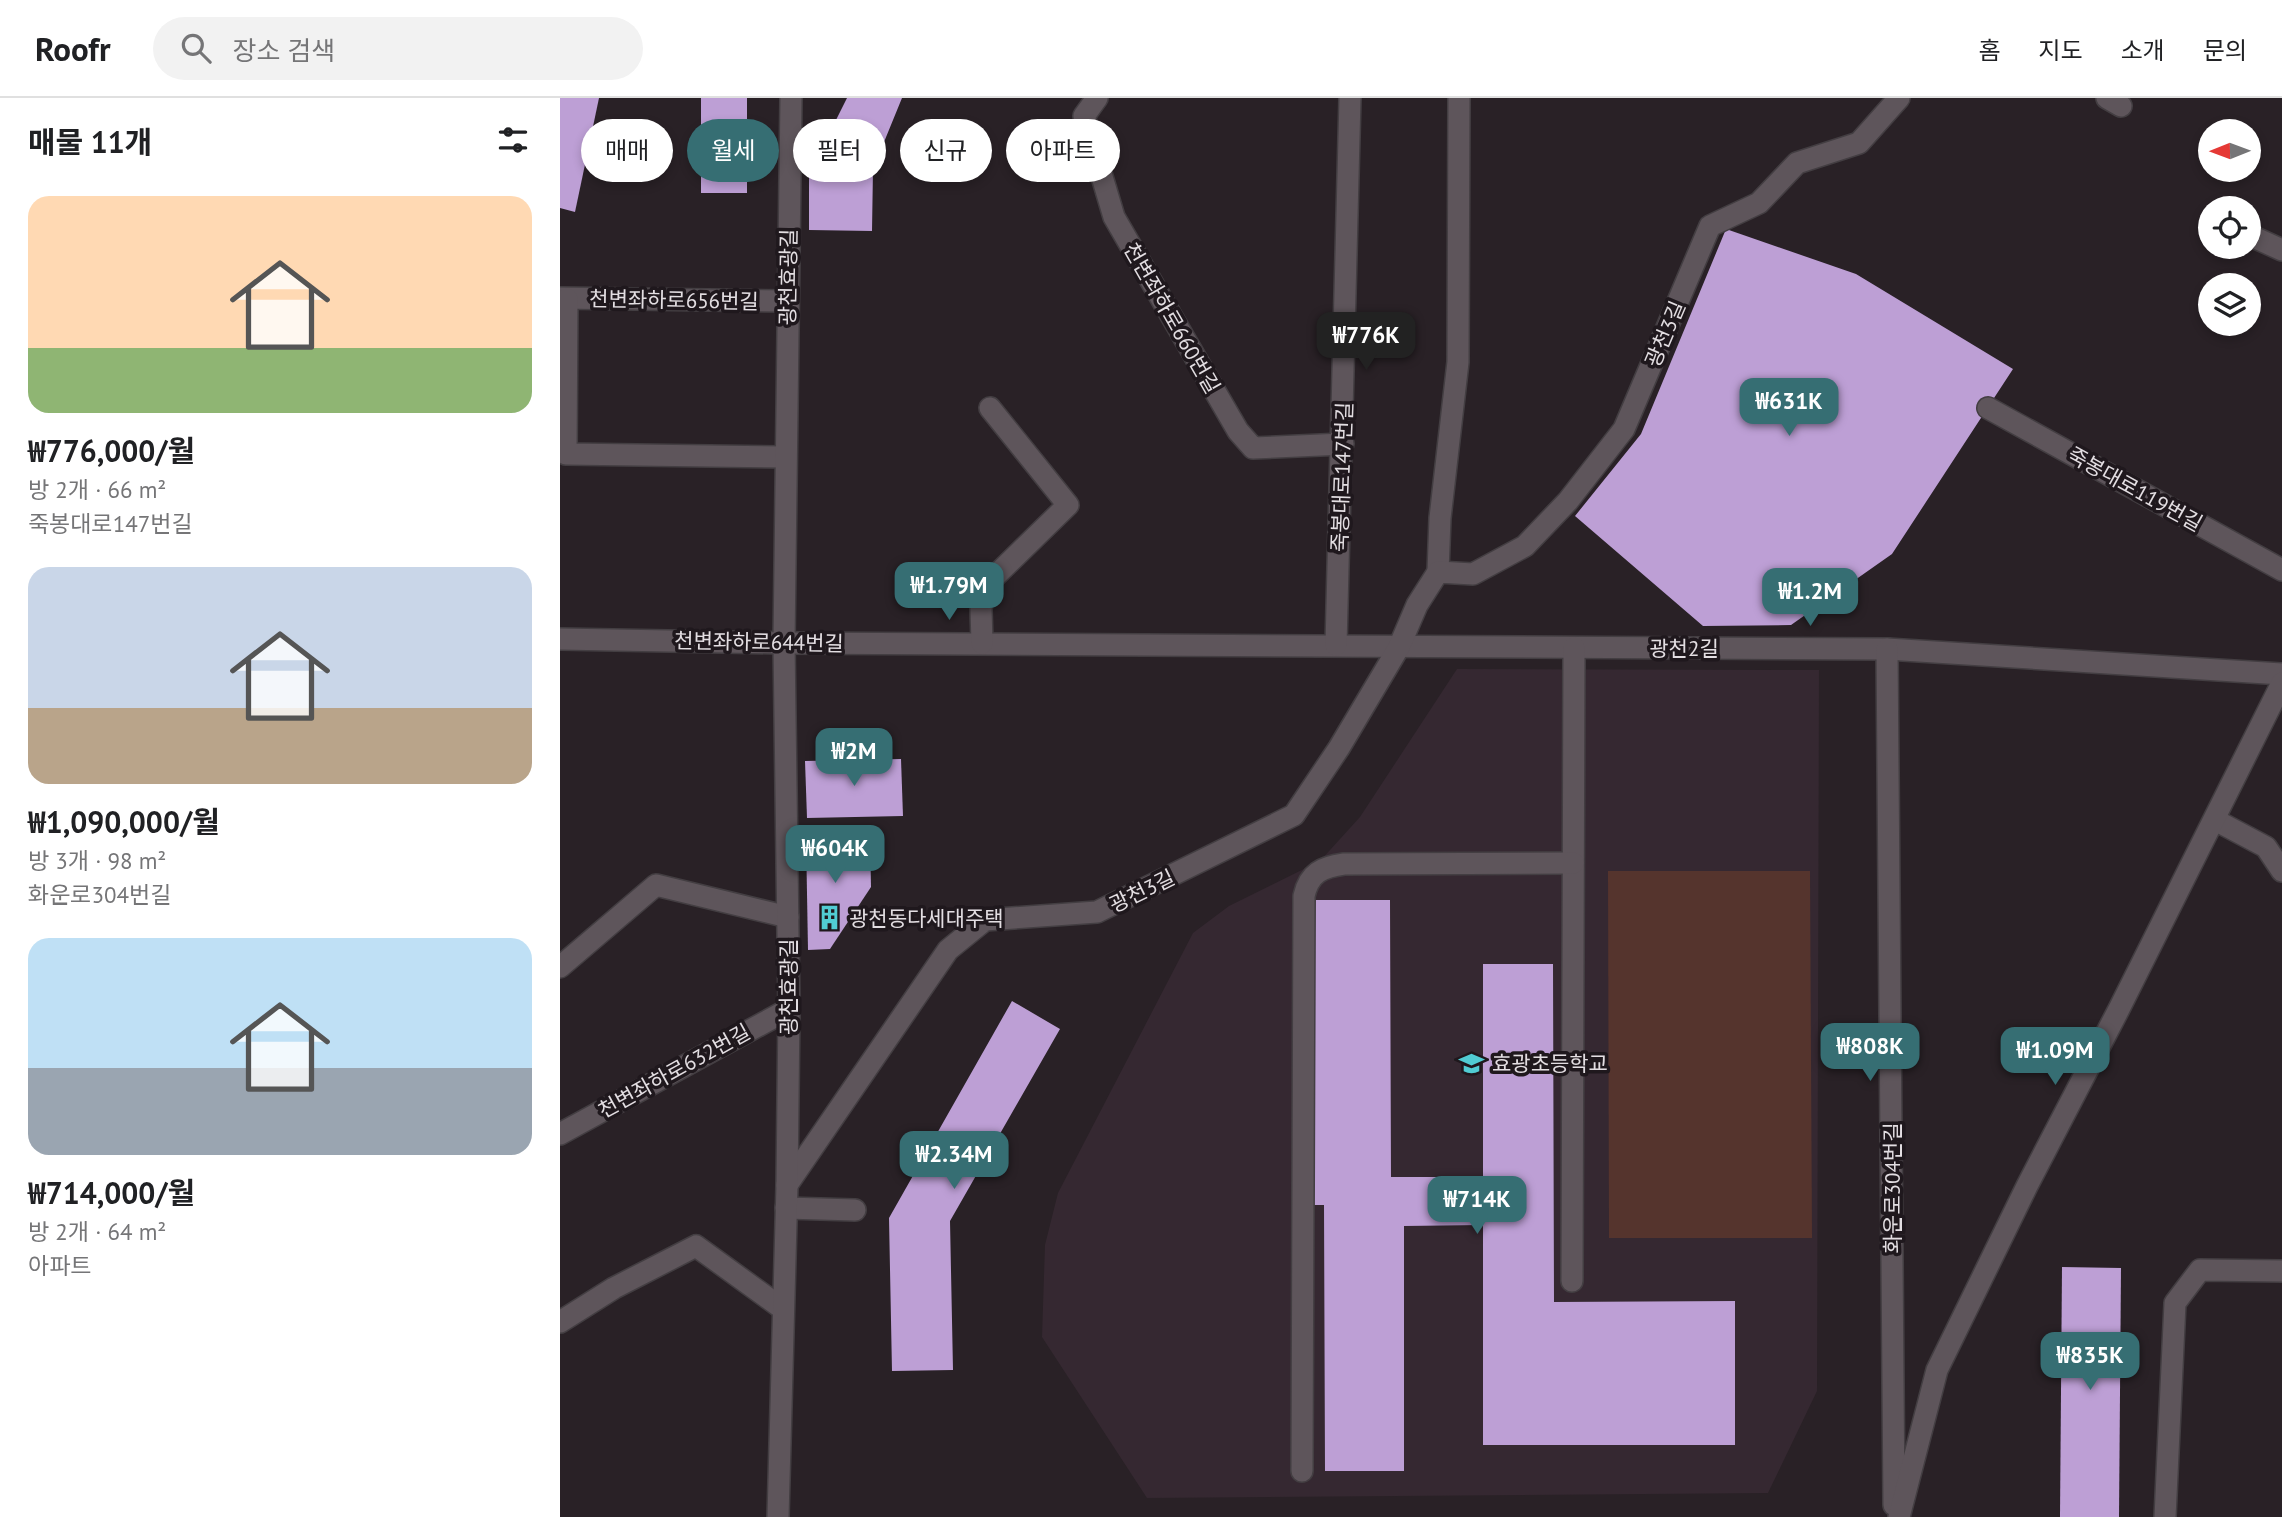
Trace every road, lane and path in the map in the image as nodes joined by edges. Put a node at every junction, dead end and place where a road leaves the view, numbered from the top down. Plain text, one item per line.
1 (791, 98) edge
2 (1097, 98) edge
3 (1350, 98) edge
4 (1459, 98) edge
5 (1899, 98) edge
6 (2261, 240) edge
7 (2282, 250) edge
8 (563, 299) edge
9 (787, 301) junction
10 (990, 408) dead end
11 (1988, 408) dead end
12 (1343, 444) junction
13 (785, 457) junction
14 (2282, 570) edge
15 (1438, 572) junction
16 (560, 639) edge
17 (784, 643) junction
18 (982, 643) junction
19 (1336, 645) junction
20 (1399, 646) junction
21 (1574, 648) junction
22 (1887, 649) junction
23 (2282, 674) edge
24 (2282, 683) edge
25 (2215, 820) junction
26 (1573, 863) junction
27 (2282, 871) edge
28 (788, 917) junction
29 (560, 967) edge
30 (789, 1009) junction
31 (560, 1134) edge
32 (787, 1185) junction
33 (786, 1208) junction
34 (855, 1210) dead end
35 (2282, 1270) edge
36 (1572, 1281) dead end
37 (783, 1308) junction
38 (560, 1322) edge
39 (1303, 1471) dead end
40 (778, 1517) edge
41 (1896, 1517) edge
42 (2165, 1517) edge

1 - 9 street, 광천효광길
2 - 12 street, 천변좌하로660번길
3 - 12 street, 죽봉대로147번길
4 - 15 street, 광천3길
5 - 15 street, 광천3길
6 - 7 street
8 - 9 street, 천변좌하로656번길
8 - 13 street
9 - 13 street, 광천효광길
10 - 18 street
11 - 14 street, 죽봉대로119번길
12 - 19 street, 죽봉대로147번길
13 - 17 street, 광천효광길
15 - 20 street, 광천3길
16 - 17 street, 천변좌하로644번길
17 - 18 street, 천변좌하로644번길
17 - 28 street, 광천효광길
18 - 19 street, 천변좌하로644번길
19 - 20 street, 광천2길
20 - 21 street, 광천2길
20 - 32 street, 광천3길
21 - 22 street, 광천2길
21 - 26 street
22 - 23 street, 광천2길
22 - 41 street, 화운로304번길
24 - 25 street, 화운로304번길
25 - 27 street
25 - 41 street, 화운로304번길
26 - 36 street
26 - 39 street
28 - 29 street
28 - 30 street, 광천효광길
30 - 31 street, 천변좌하로632번길
30 - 32 street, 광천효광길
32 - 33 street, 광천효광길
33 - 34 street
33 - 37 street, 광천효광길
35 - 42 street
37 - 38 street
37 - 40 street, 광천효광길

